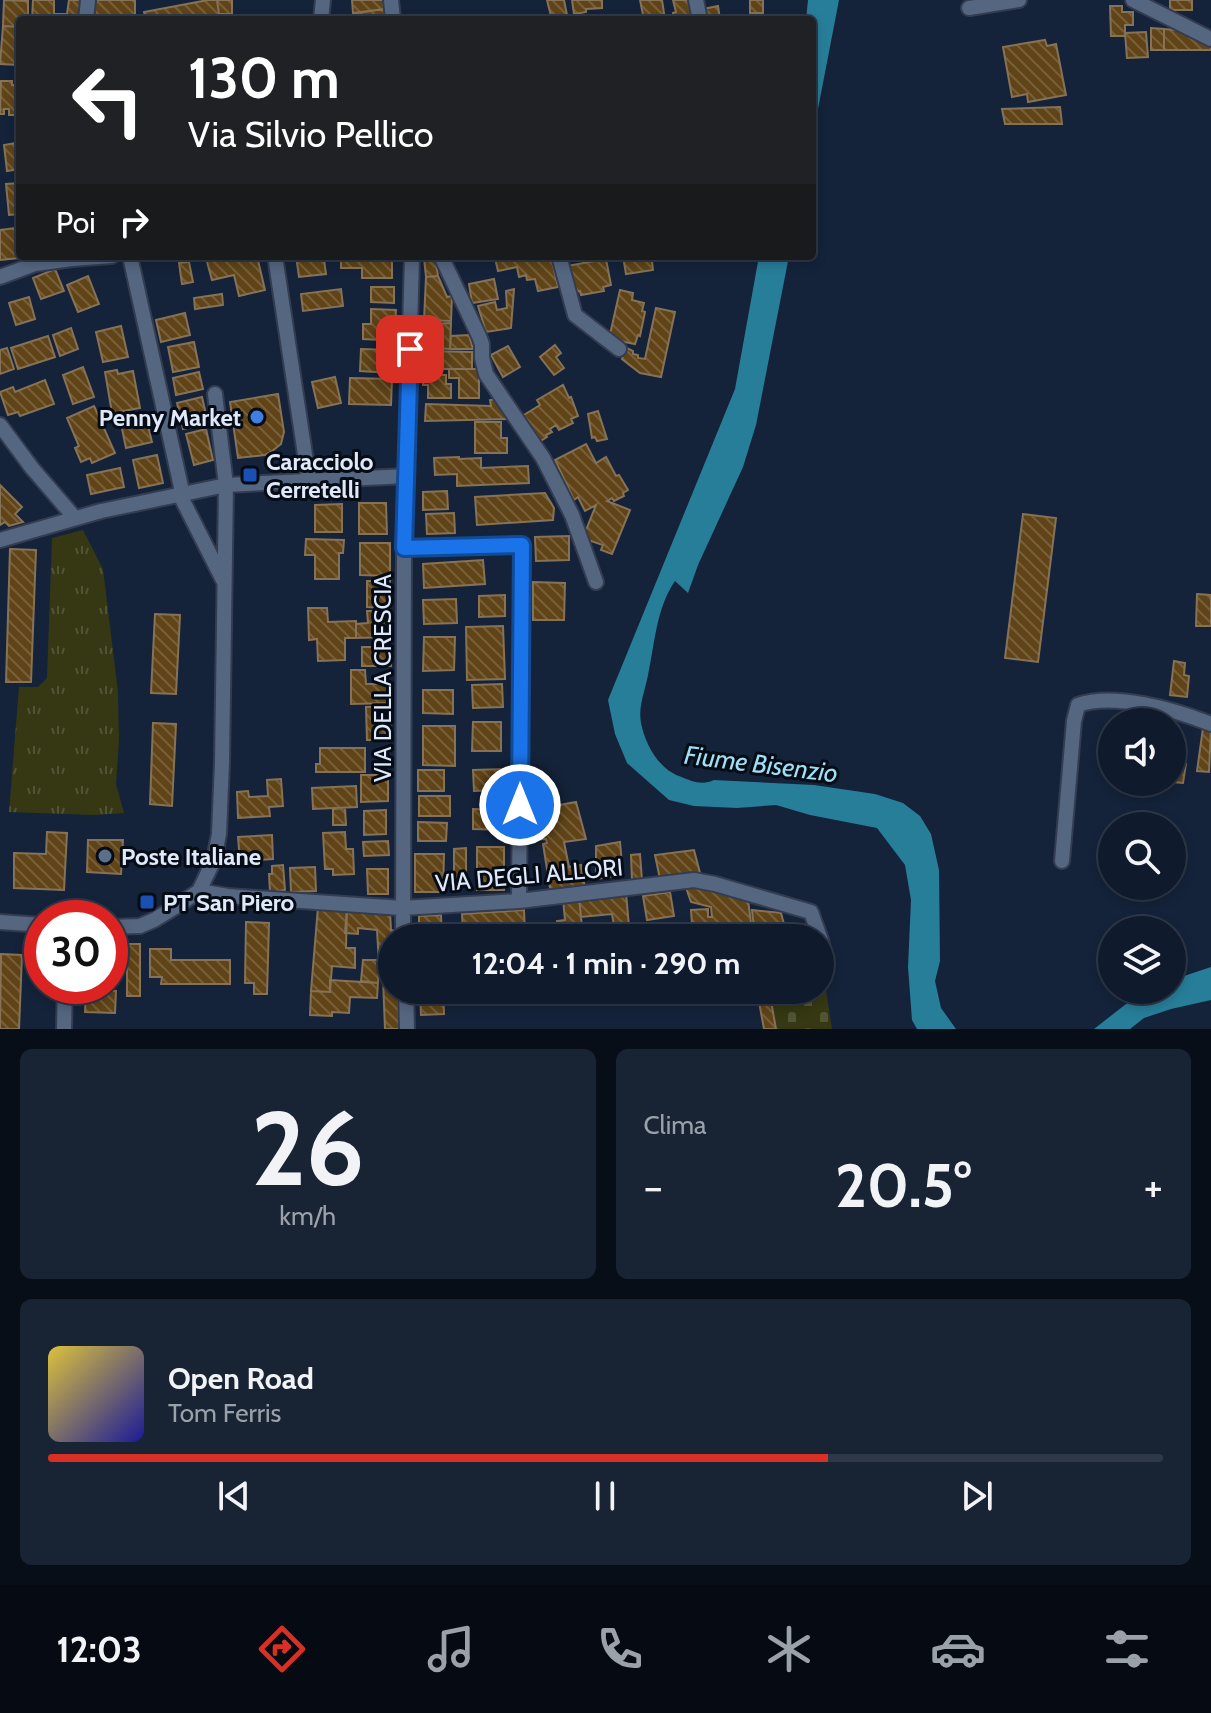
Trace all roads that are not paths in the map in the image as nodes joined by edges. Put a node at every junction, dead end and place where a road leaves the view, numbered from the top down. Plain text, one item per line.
1 (1019, 0) edge
2 (1133, 0) edge
3 (969, 8) dead end
4 (1211, 39) edge
5 (57, 260) edge
6 (131, 260) edge
7 (275, 260) edge
8 (412, 260) edge
9 (443, 260) edge
10 (560, 260) edge
11 (0, 277) edge
12 (619, 349) dead end
13 (215, 394) dead end
14 (0, 425) edge
15 (407, 476) junction
16 (309, 481) junction
17 (226, 485) junction
18 (180, 495) junction
19 (75, 518) junction
20 (0, 540) edge
21 (404, 548) junction
22 (596, 582) dead end
23 (224, 584) junction
24 (1211, 724) edge
25 (1062, 861) dead end
26 (199, 891) junction
27 (519, 901) junction
28 (402, 908) junction
29 (0, 922) edge
30 (24, 924) edge
31 (403, 924) edge
32 (815, 924) edge
33 (128, 927) edge
34 (65, 1004) edge
35 (406, 1004) edge
36 (64, 1029) edge
37 (407, 1029) edge

1 - 3 street
2 - 4 street
5 - 11 street
6 - 18 street
7 - 16 street
8 - 15 street, VIA DELLA CRESCIA
9 - 22 street
10 - 12 street
13 - 17 street
14 - 19 street
15 - 16 street
15 - 21 street, VIA DELLA CRESCIA
16 - 17 street
17 - 18 street
17 - 23 street
18 - 19 street
18 - 23 street
19 - 20 street
21 - 27 street
21 - 28 street, VIA DELLA CRESCIA
23 - 26 street
24 - 25 street
26 - 28 street, VIA DEGLI ALLORI
26 - 33 street
27 - 28 street, VIA DEGLI ALLORI
27 - 32 street, VIA DEGLI ALLORI
28 - 31 street, VIA DELLA CRESCIA
29 - 30 street
34 - 36 street
35 - 37 street

